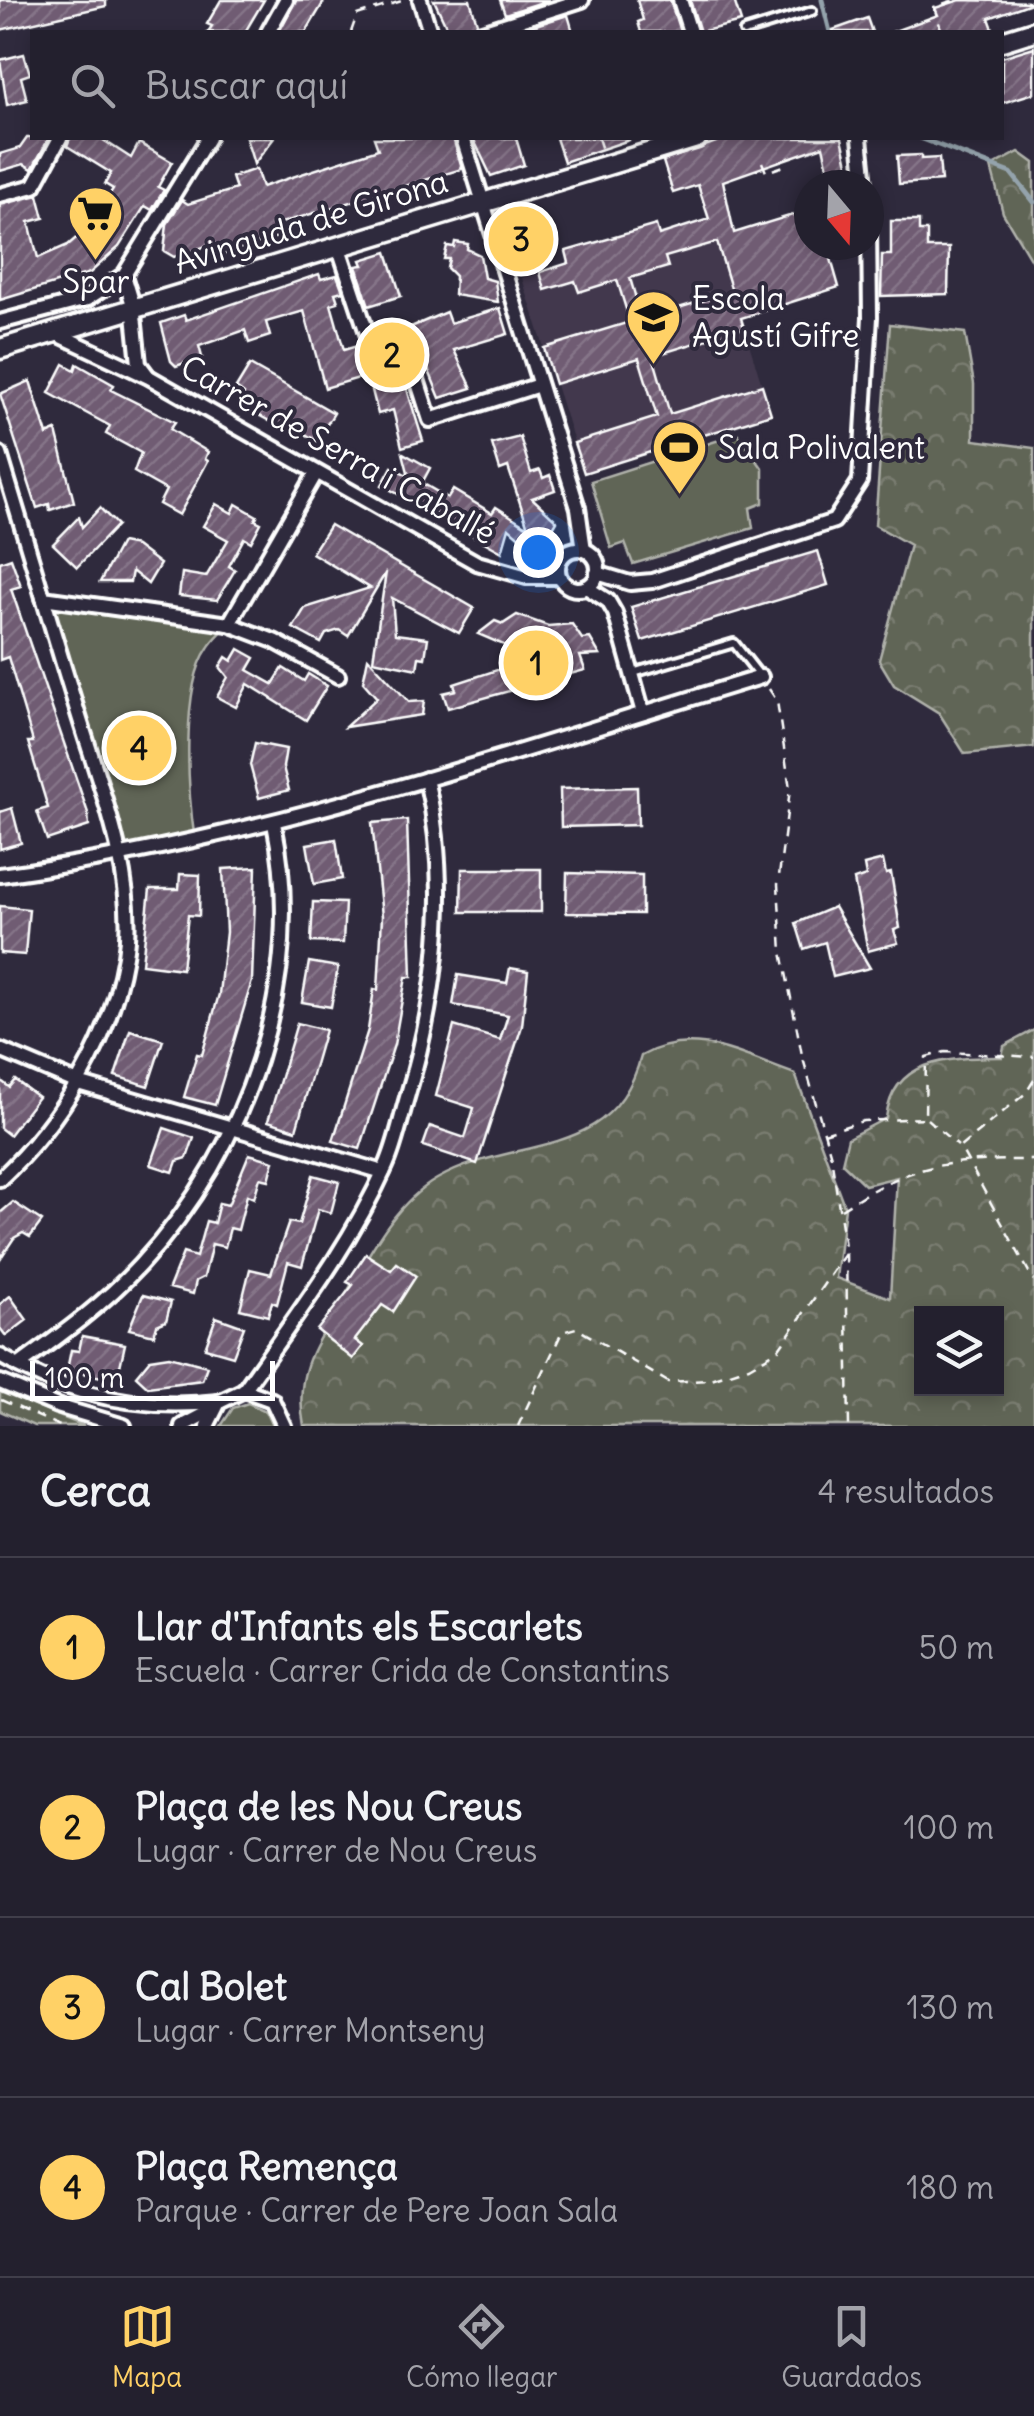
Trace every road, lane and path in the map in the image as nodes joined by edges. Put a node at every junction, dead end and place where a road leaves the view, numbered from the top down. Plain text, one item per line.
1 (286, 0) edge
2 (406, 0) edge
3 (420, 0) edge
4 (582, 0) edge
5 (680, 0) edge
6 (954, 0) edge
7 (812, 10) dead end
8 (269, 30) edge
9 (352, 30) edge
10 (429, 30) edge
11 (488, 30) edge
12 (689, 30) edge
13 (750, 30) edge
14 (941, 30) edge
15 (1034, 31) edge
16 (1004, 41) edge
17 (59, 140) edge
18 (207, 140) edge
19 (464, 140) edge
20 (599, 140) edge
21 (690, 140) edge
22 (860, 140) edge
23 (603, 151) dead end
24 (762, 162) dead end
25 (784, 166) dead end
26 (863, 170) edge
27 (0, 195) edge
28 (484, 202) junction
29 (338, 245) junction
30 (869, 260) edge
31 (124, 276) junction
32 (133, 305) junction
33 (0, 322) edge
34 (52, 332) junction
35 (370, 342) dead end
36 (0, 349) edge
37 (413, 367) dead end
38 (149, 377) junction
39 (539, 385) junction
40 (0, 454) edge
41 (316, 475) junction
42 (584, 550) junction
43 (597, 573) junction
44 (559, 577) junction
45 (612, 577) junction
46 (586, 587) junction
47 (43, 598) junction
48 (615, 613) junction
49 (229, 624) junction
50 (632, 673) junction
51 (338, 676) dead end
52 (761, 677) junction
53 (643, 713) junction
54 (426, 779) junction
55 (274, 823) junction
56 (122, 857) junction
57 (0, 875) edge
58 (0, 1050) edge
59 (1034, 1057) edge
60 (1034, 1080) edge
61 (78, 1083) junction
62 (925, 1118) junction
63 (232, 1129) junction
64 (824, 1133) junction
65 (960, 1147) junction
66 (970, 1160) junction
67 (1034, 1160) edge
68 (383, 1172) junction
69 (0, 1179) edge
70 (839, 1210) junction
71 (846, 1253) junction
72 (1034, 1281) edge
73 (0, 1356) edge
74 (18, 1366) junction
75 (0, 1382) edge
76 (244, 1390) junction
77 (0, 1399) edge
78 (216, 1405) junction
79 (60, 1426) edge
80 (124, 1426) edge
81 (182, 1426) edge
82 (208, 1426) edge
83 (284, 1426) edge
84 (518, 1426) edge
85 (849, 1426) edge

1 - 8 street
2 - 9 path
3 - 10 street
4 - 11 street
5 - 12 street
6 - 14 path
7 - 13 lane
15 - 16 main road
17 - 27 street
18 - 31 street
19 - 28 street
20 - 23 path
21 - 28 main road, Avinguda de Girona
22 - 26 street
24 - 25 path
28 - 29 main road, Avinguda de Girona
28 - 39 street
29 - 32 main road, Avinguda de Girona
29 - 35 street
30 - 45 street
31 - 32 street, Carrer de Serra i Caballé
31 - 33 street
32 - 34 main road, Avinguda de Girona
32 - 38 street, Carrer de Serra i Caballé
34 - 36 main road, Avinguda de Girona
34 - 38 street, Carrer de Serra i Caballé
37 - 39 street
38 - 41 street, Carrer de Serra i Caballé
39 - 42 street
40 - 47 street
41 - 44 street, Carrer de Serra i Caballé
41 - 49 street
42 - 43 street
42 - 44 street
43 - 45 street
43 - 46 street
44 - 46 street
45 - 48 street
46 - 48 street
47 - 49 street
47 - 56 street
48 - 50 street
49 - 51 street
50 - 52 lane
50 - 53 street
52 - 53 street
52 - 64 path
53 - 54 street
54 - 55 street
54 - 68 street
55 - 56 street
55 - 63 street
56 - 57 street
56 - 61 street
58 - 61 street
59 - 62 path
60 - 65 path
61 - 63 street
61 - 69 street
62 - 64 path
62 - 65 path
63 - 68 street
63 - 74 street
64 - 70 path
65 - 66 path
66 - 67 path
66 - 70 path
66 - 72 path
68 - 76 street
70 - 71 path
71 - 84 path
71 - 85 path
73 - 74 street
74 - 78 street
75 - 80 street
76 - 78 street
76 - 83 street
77 - 79 path
78 - 81 street
78 - 82 street

